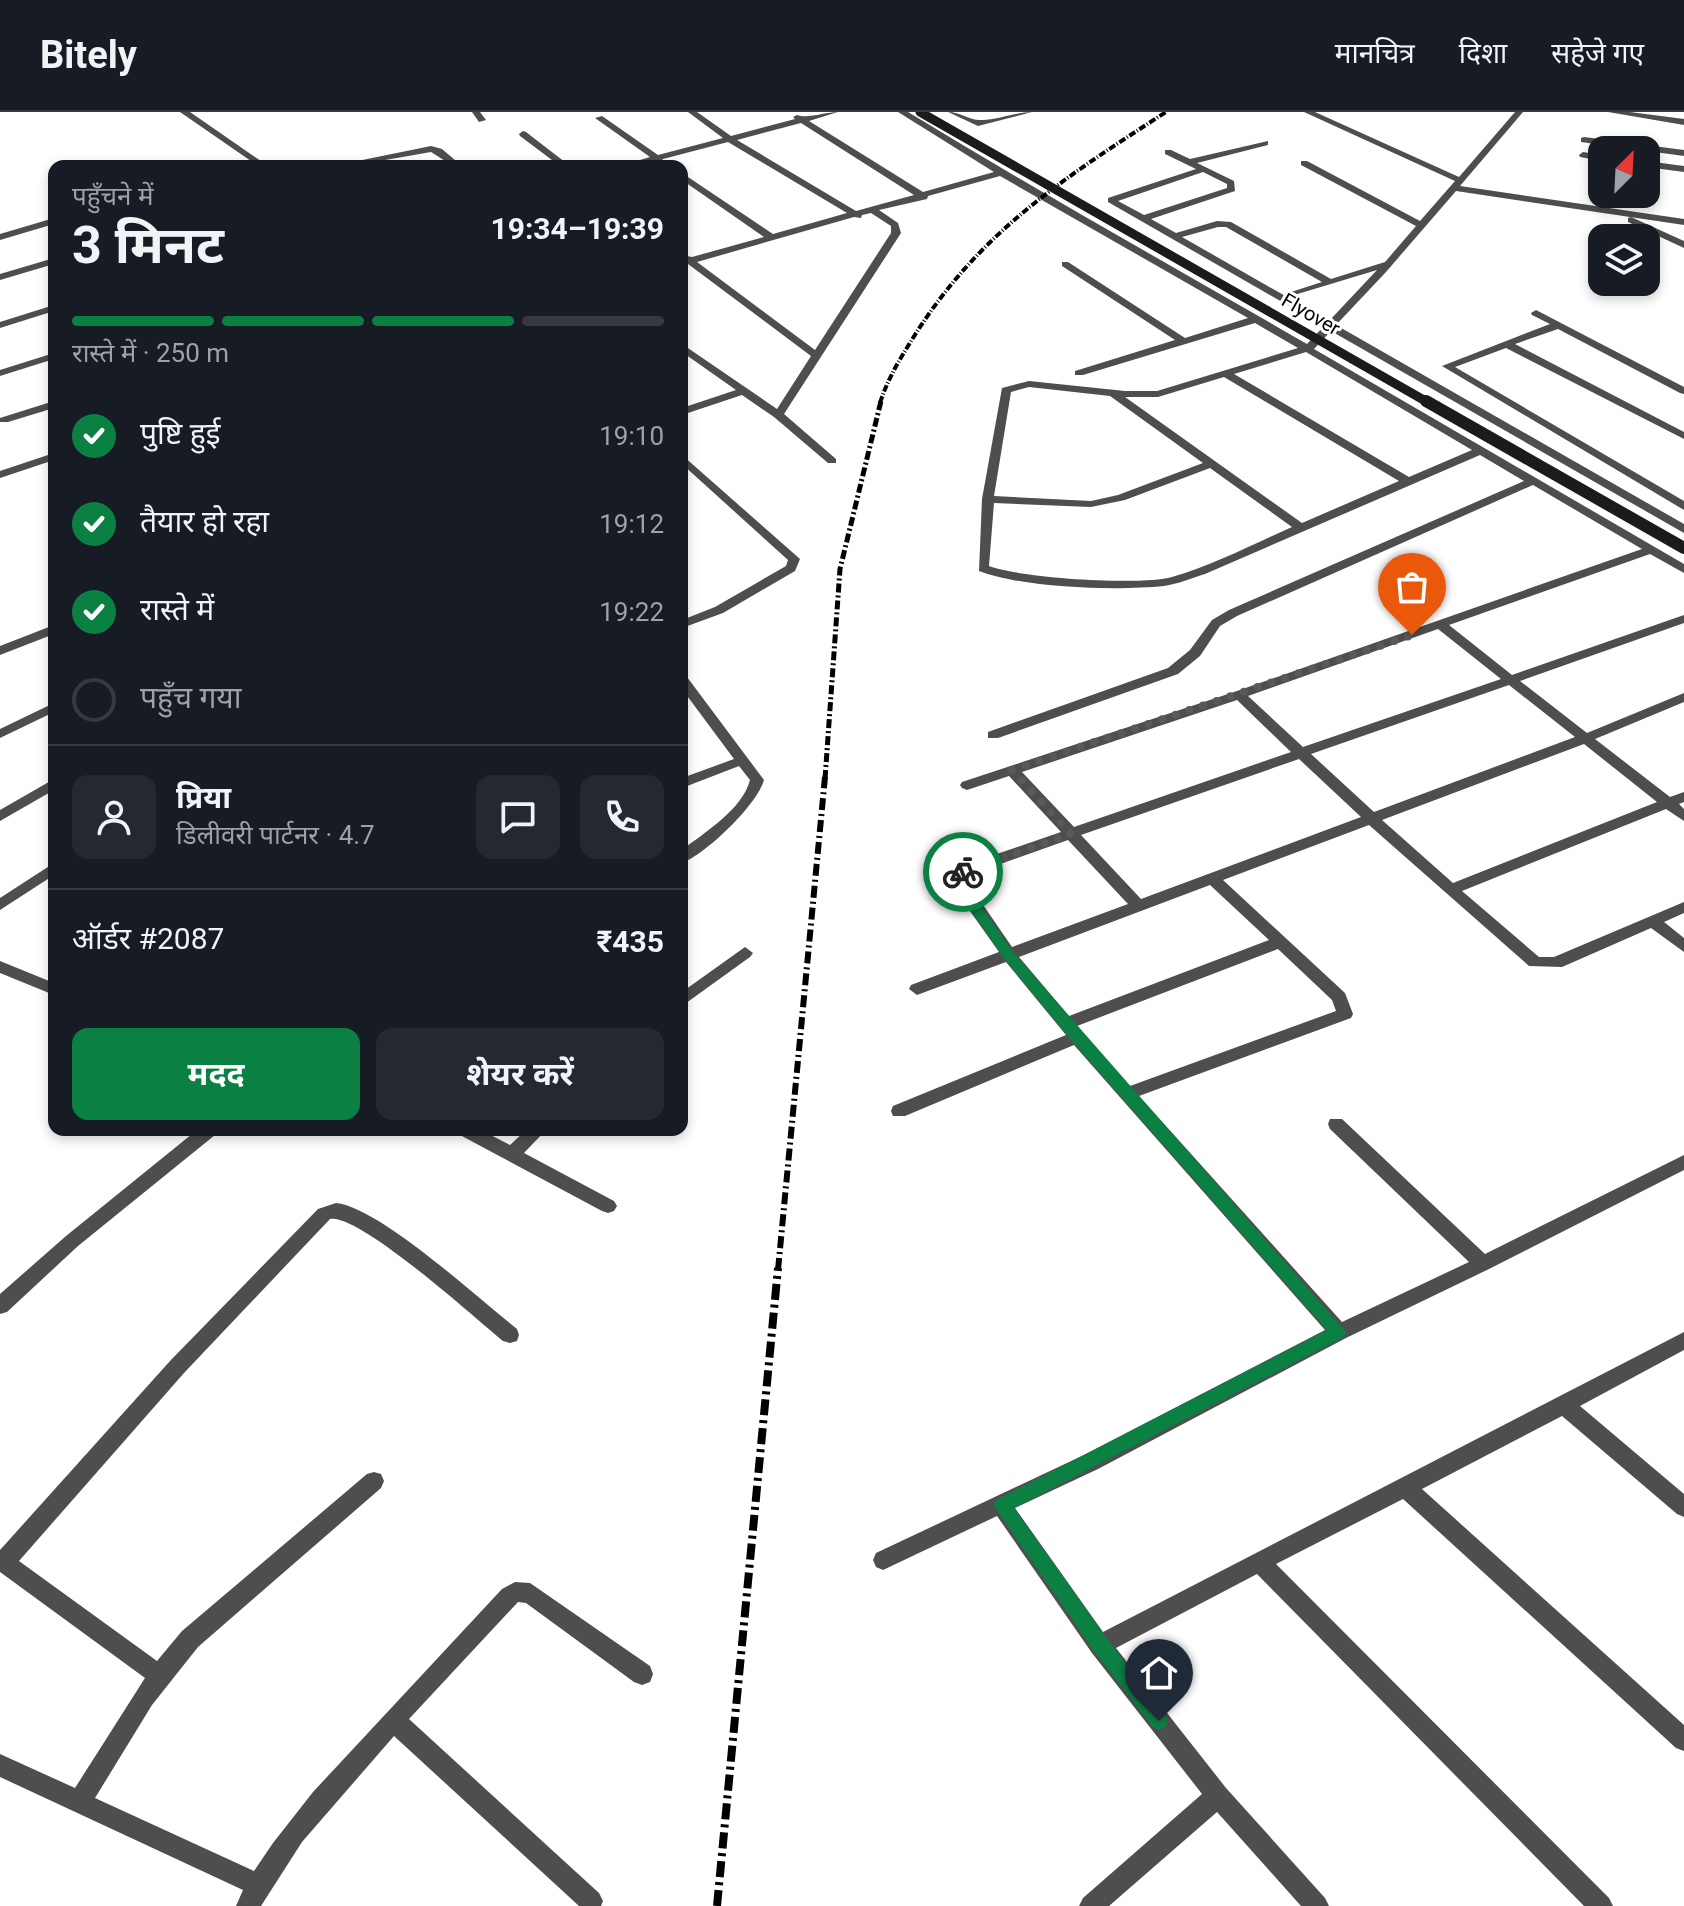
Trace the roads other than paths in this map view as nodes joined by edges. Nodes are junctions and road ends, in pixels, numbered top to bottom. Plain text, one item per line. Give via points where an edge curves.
1 (184, 112) edge
2 (692, 112) edge
3 (788, 112) edge
4 (834, 112) edge
5 (902, 112) edge
6 (920, 112) edge
7 (952, 112) edge
8 (1028, 112) edge
9 (1308, 112) edge
10 (1612, 112) edge
11 (1513, 115) edge
12 (599, 118) dead end
13 (802, 120) junction
14 (965, 120) junction
15 (1684, 122) edge
16 (925, 126) junction
17 (523, 134) dead end
18 (730, 139) junction
19 (1584, 140) dead end
20 (1265, 143) dead end
21 (1168, 152) dead end
22 (1684, 153) edge
23 (1583, 155) dead end
24 (1588, 156) edge
25 (656, 158) junction
26 (255, 160) edge
27 (376, 160) edge
28 (450, 160) edge
29 (558, 160) edge
30 (648, 160) edge
31 (659, 160) edge
32 (1189, 162) junction
33 (1304, 163) dead end
34 (1660, 166) edge
35 (1204, 169) junction
36 (1684, 169) edge
37 (1001, 173) junction
38 (688, 180) edge
39 (1459, 185) junction
40 (924, 197) junction
41 (874, 211) junction
42 (1611, 211) junction
43 (858, 216) junction
44 (1142, 219) junction
45 (1684, 222) edge
46 (48, 223) edge
47 (1422, 226) junction
48 (0, 237) edge
49 (1173, 237) junction
50 (773, 239) junction
51 (1684, 245) edge
52 (688, 259) edge
53 (688, 262) edge
54 (48, 263) edge
55 (1390, 263) junction
56 (1065, 264) dead end
57 (0, 277) edge
58 (1330, 282) junction
59 (1294, 294) dead end
60 (48, 310) edge
61 (1536, 313) dead end
62 (1256, 319) junction
63 (0, 325) edge
64 (1558, 325) junction
65 (1329, 327) junction
66 (1183, 341) junction
67 (1507, 344) junction
68 (1309, 348) junction
69 (688, 351) edge
70 (814, 354) junction
71 (48, 358) edge
72 (0, 373) edge
73 (1079, 373) dead end
74 (1226, 374) junction
75 (743, 391) junction
76 (1684, 391) edge
77 (1113, 393) junction
78 (48, 406) edge
79 (688, 410) edge
80 (778, 415) junction
81 (4, 420) dead end
82 (1684, 436) edge
83 (1482, 450) junction
84 (48, 458) edge
85 (832, 461) dead end
86 (688, 463) edge
87 (1211, 464) junction
88 (0, 475) edge
89 (1407, 481) junction
90 (1533, 481) junction
91 (988, 499) junction
92 (1684, 506) edge
93 (1299, 527) junction
94 (1684, 529) edge
95 (1684, 548) edge
96 (1651, 550) junction
97 (1684, 569) edge
98 (1684, 619) edge
99 (688, 621) edge
100 (1441, 625) junction
101 (48, 631) edge
102 (0, 651) edge
103 (1507, 680) junction
104 (688, 688) edge
105 (1239, 695) junction
106 (1684, 697) edge
107 (48, 710) edge
108 (0, 734) edge
109 (993, 735) dead end
110 (1584, 739) junction
111 (1303, 753) junction
112 (743, 760) junction
113 (1012, 770) junction
114 (688, 781) edge
115 (967, 785) dead end
116 (48, 788) edge
117 (1684, 797) edge
118 (1668, 804) junction
119 (0, 816) edge
120 (1684, 816) edge
121 (1371, 818) junction
122 (1071, 834) junction
123 (688, 853) edge
124 (48, 872) edge
125 (1213, 879) junction
126 (1450, 890) junction
127 (0, 905) edge
128 (1139, 907) junction
129 (1684, 907) edge
130 (1653, 921) junction
131 (1279, 942) junction
132 (1684, 946) edge
133 (745, 953) dead end
134 (1009, 955) junction
135 (0, 967) edge
136 (48, 981) edge
137 (917, 989) dead end
138 (688, 996) edge
139 (1072, 1030) junction
140 (1129, 1093) junction
141 (899, 1111) dead end
142 (1336, 1124) dead end
143 (202, 1136) edge
144 (477, 1136) edge
145 (531, 1136) edge
146 (511, 1155) junction
147 (1684, 1162) edge
148 (608, 1206) dead end
149 (1483, 1264) junction
150 (0, 1306) edge
151 (1339, 1332) junction
152 (510, 1335) dead end
153 (1684, 1340) edge
154 (1565, 1406) junction
155 (374, 1481) dead end
156 (1407, 1489) junction
157 (1002, 1506) junction
158 (1684, 1507) edge
159 (883, 1560) dead end
160 (2, 1561) edge
161 (1258, 1561) junction
162 (1100, 1645) junction
163 (642, 1674) dead end
164 (158, 1675) junction
165 (393, 1720) junction
166 (1684, 1740) edge
167 (0, 1765) edge
168 (1218, 1796) junction
169 (80, 1802) junction
170 (253, 1896) edge
171 (591, 1901) dead end
172 (1091, 1906) edge
173 (1317, 1906) edge
174 (1601, 1906) edge

1 - 26 street
2 - 18 street
3 - 13 street
4 - 13 street
5 - 16 street
6 - 95 main road, Flyover, bridge
7 - 14 street
8 - 14 street via 995,121
9 - 39 street
10 - 15 street
11 - 39 street
12 - 25 street
13 - 18 street
13 - 40 street
14 - 16 street
16 - 37 street
17 - 29 street
18 - 25 street
18 - 43 street
19 - 22 street
20 - 32 street
21 - 32 street
23 - 24 street
25 - 30 street
25 - 31 street
27 - 28 street via 431,149
32 - 35 street
33 - 47 street
34 - 36 street
35 - 44 street via 1231,183 1231,191
35 - 44 street via 1111,198
37 - 40 street
37 - 62 street
38 - 50 street
39 - 42 street
39 - 47 street
40 - 41 street
41 - 43 street
41 - 70 street via 895,225 896,233
42 - 45 street
42 - 51 street
43 - 50 street
44 - 49 street
46 - 48 street
47 - 55 street
49 - 58 street via 1228,224
49 - 65 street
50 - 52 street
53 - 70 street
54 - 57 street
55 - 58 street
55 - 65 street
56 - 66 street
58 - 59 street
60 - 63 street
61 - 64 street
62 - 66 street
62 - 68 street
64 - 67 street
64 - 76 street
65 - 68 street
65 - 94 street
66 - 73 street
67 - 82 street
67 - 92 street via 1447,366
68 - 74 street
68 - 83 street
69 - 75 street
70 - 80 street
71 - 72 street
74 - 77 street via 1158,394
74 - 89 street
75 - 79 street
75 - 80 street
77 - 87 street
77 - 91 street via 1029,384 1006,390
78 - 81 street
80 - 85 street
83 - 89 street
83 - 90 street
84 - 88 street
86 - 99 street via 794,559 791,568
87 - 91 street via 1091,504
87 - 93 street
89 - 93 street
90 - 96 street
90 - 109 street via 1233,613 1216,623 1195,653 1173,671
91 - 93 street via 983,568 1006,576 1169,581
96 - 97 street
96 - 100 street
98 - 103 street
100 - 103 street
100 - 105 street
101 - 102 street
103 - 110 street
103 - 111 street
104 - 112 street
105 - 111 street
105 - 113 street
106 - 110 street
107 - 108 street
110 - 118 street
110 - 121 street
111 - 121 street
111 - 122 street
112 - 114 street
112 - 123 street via 757,780 753,794
113 - 115 street
113 - 122 street
116 - 119 street
117 - 118 street
118 - 120 street
118 - 126 street
121 - 125 street
121 - 126 street
122 - 128 street
122 - 134 street via 967,870 958,879
124 - 127 street
125 - 128 street
125 - 131 street
126 - 130 street via 1525,955 1545,963
128 - 134 street
129 - 130 street
130 - 132 street
131 - 139 street
131 - 140 street via 1339,997 1345,1014
133 - 138 street
134 - 137 street
134 - 139 street
135 - 136 street
139 - 140 street
139 - 141 street
140 - 151 street
142 - 149 street
143 - 150 street
144 - 146 street
145 - 146 street
146 - 148 street
147 - 149 street
149 - 151 street
151 - 157 street
152 - 160 street via 399,1248 345,1212 332,1210 177,1367
153 - 154 street
154 - 156 street
154 - 158 street
155 - 164 street via 190,1639
156 - 161 street
156 - 166 street
157 - 159 street
157 - 162 street
160 - 164 street
161 - 162 street
161 - 174 street
162 - 168 street
163 - 165 street via 530,1593 515,1592
164 - 169 street
165 - 170 street via 290,1838
165 - 171 street
167 - 169 street
168 - 172 street
168 - 173 street
169 - 170 street

